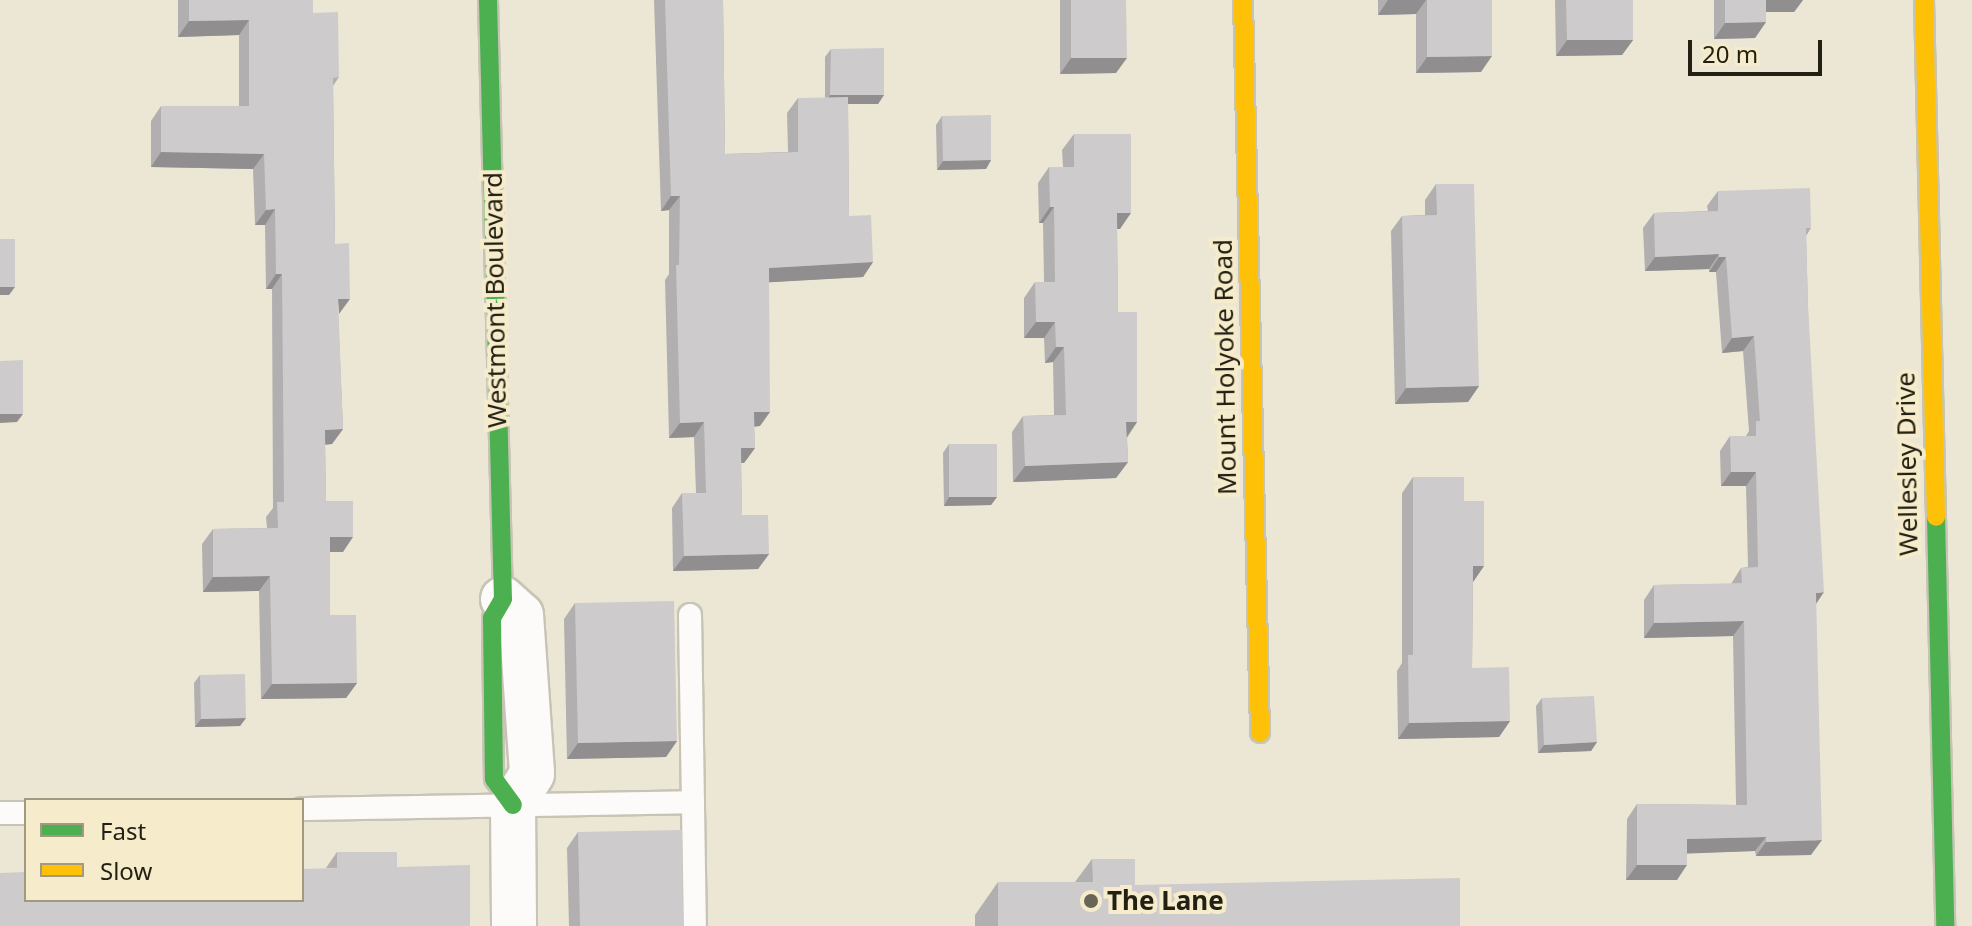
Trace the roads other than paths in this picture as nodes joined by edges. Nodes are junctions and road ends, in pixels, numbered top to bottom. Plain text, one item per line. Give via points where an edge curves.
1 (488, 0) edge
2 (1243, 0) edge
3 (1924, 0) edge
4 (503, 599) joint
5 (690, 615) dead end
6 (1260, 733) dead end
7 (693, 802) junction
8 (513, 805) junction
9 (304, 809) edge
10 (0, 813) edge
11 (24, 813) edge
12 (514, 926) edge
13 (695, 926) edge
14 (1945, 926) edge

1 - 4 street, Westmont Boulevard
2 - 6 street, Mount Holyoke Road
3 - 14 street, Wellesley Drive
4 - 8 street, Westmont Boulevard via 521,615 532,774
5 - 7 lane
7 - 8 lane
7 - 13 lane
8 - 9 lane
8 - 12 street, Westmont Boulevard
10 - 11 lane

